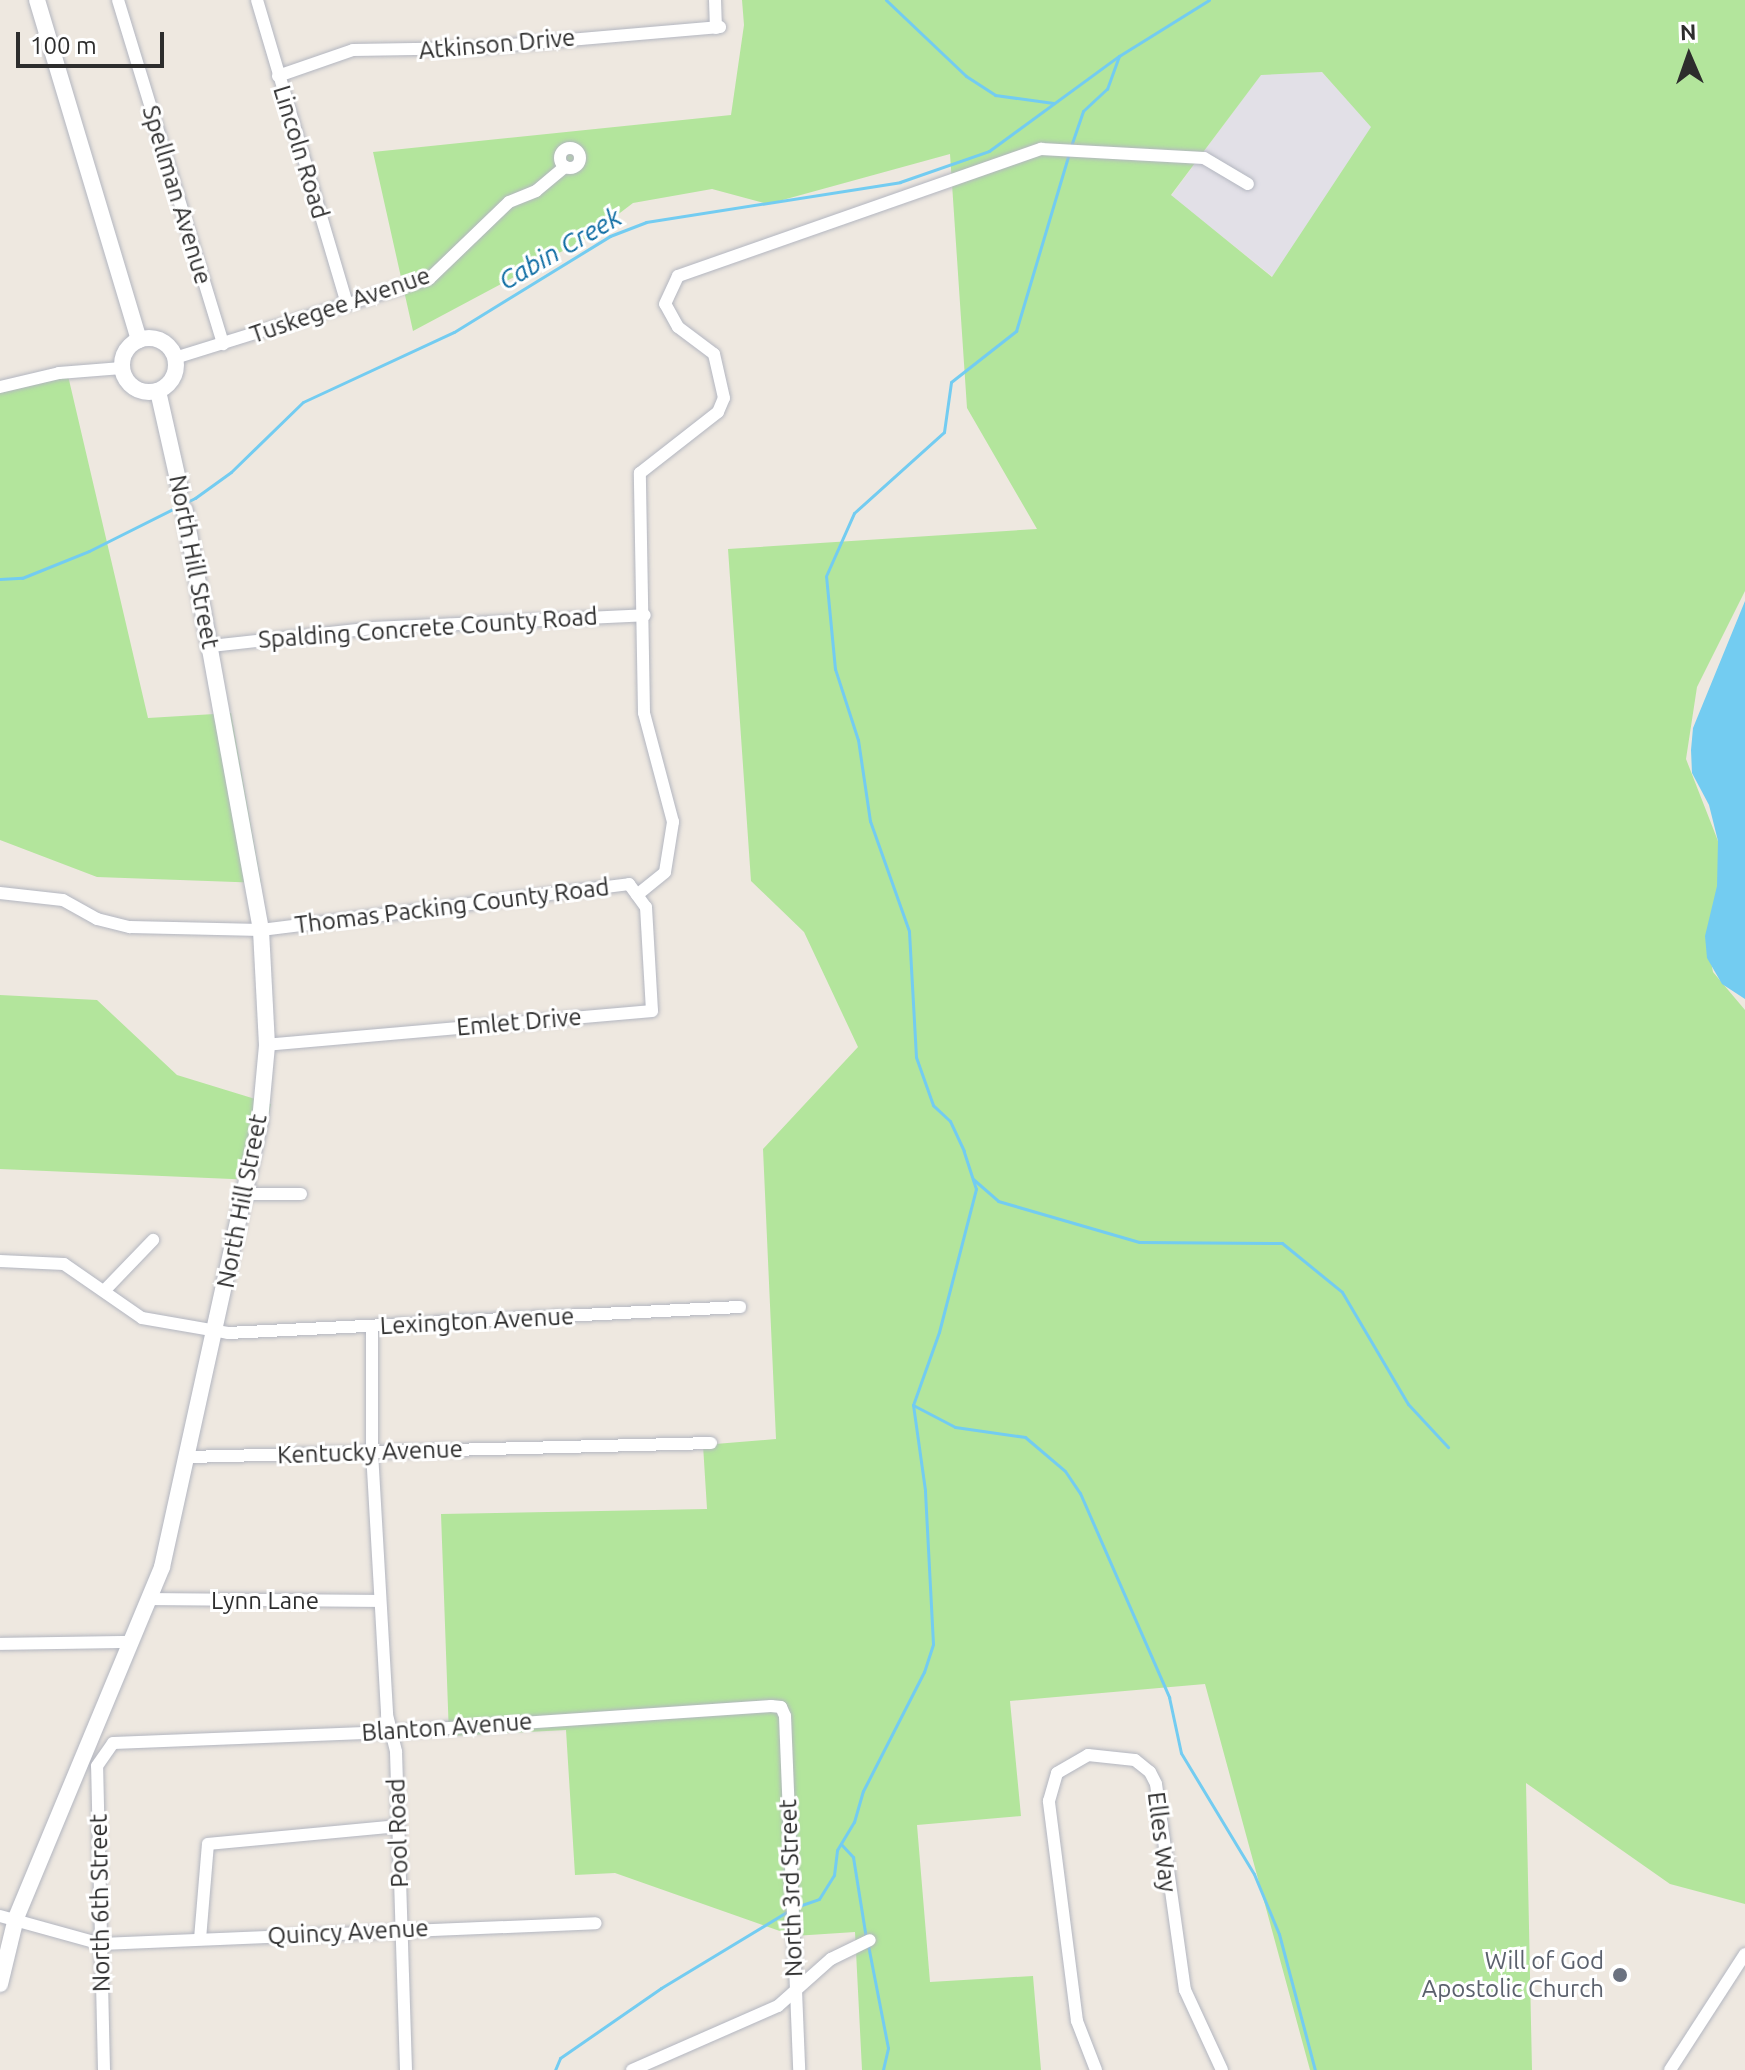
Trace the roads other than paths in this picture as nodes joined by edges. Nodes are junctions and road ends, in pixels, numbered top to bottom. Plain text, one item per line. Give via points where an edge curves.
1 (37, 0) edge
2 (118, 0) edge
3 (257, 0) edge
4 (715, 0) edge
5 (278, 76) junction
6 (565, 167) dead end
7 (1248, 184) dead end
8 (347, 304) junction
9 (139, 340) junction
10 (223, 344) junction
11 (175, 358) junction
12 (122, 368) junction
13 (0, 387) edge
14 (158, 391) junction
15 (180, 489) joint
16 (185, 510) joint
17 (645, 615) junction
18 (211, 646) junction
19 (0, 893) edge
20 (637, 895) junction
21 (261, 930) junction
22 (267, 1045) junction
23 (245, 1194) junction
24 (301, 1194) dead end
25 (153, 1240) dead end
26 (0, 1261) edge
27 (104, 1291) junction
28 (740, 1307) dead end
29 (372, 1327) junction
30 (214, 1332) junction
31 (711, 1443) dead end
32 (372, 1452) junction
33 (188, 1457) junction
34 (150, 1599) junction
35 (380, 1601) junction
36 (131, 1642) junction
37 (0, 1644) edge
38 (781, 1707) joint
39 (390, 1732) junction
40 (113, 1743) joint
41 (398, 1826) junction
42 (8, 1917) edge
43 (596, 1923) dead end
44 (401, 1929) junction
45 (200, 1939) junction
46 (870, 1940) dead end
47 (101, 1944) junction
48 (1745, 1954) edge
49 (0, 1984) edge
50 (796, 1995) junction
51 (104, 2070) edge
52 (406, 2070) edge
53 (632, 2070) edge
54 (799, 2070) edge
55 (1096, 2070) edge
56 (1222, 2070) edge
57 (1671, 2070) edge

1 - 9 street
2 - 10 street, Spellman Avenue
3 - 5 street, Lincoln Road
4 - 5 street, Atkinson Drive via 718,28 476,48 353,50
5 - 8 street, Lincoln Road
6 - 8 street, Tuskegee Avenue via 536,191 509,202 429,279
7 - 17 street via 1204,158 1041,149 678,276 667,290 665,304 678,327 714,354 724,398 718,412 640,473
8 - 10 street, Tuskegee Avenue
9 - 11 street via 165,344
9 - 12 street via 126,351
10 - 11 street, Tuskegee Avenue
11 - 14 street via 171,381
12 - 13 street via 59,373
12 - 14 street via 134,388
14 - 15 street, North Hill Street
15 - 16 street, North Hill Street
16 - 18 street, North Hill Street
17 - 18 street, Spalding Concrete County Road via 373,628
17 - 20 street via 644,713 673,822 665,872
18 - 21 street, North Hill Street
19 - 21 street via 63,900 97,919 130,927
20 - 21 street, Thomas Packing County Road via 629,884
20 - 22 street, Emlet Drive via 646,907 652,1011
21 - 22 street, North Hill Street
22 - 23 street, North Hill Street via 260,1121
23 - 24 street
23 - 30 street, North Hill Street
25 - 27 street
26 - 27 street, Lexington Avenue via 64,1264
27 - 30 street, Lexington Avenue via 142,1318
28 - 29 street, Lexington Avenue
29 - 30 street, Lexington Avenue
29 - 32 street, Pool Road
30 - 33 street, North Hill Street
31 - 32 street, Kentucky Avenue
32 - 33 street, Kentucky Avenue
32 - 35 street, Pool Road
33 - 34 street, North Hill Street via 171,1537
34 - 35 street, Lynn Lane
34 - 36 street, North Hill Street
35 - 39 street, Pool Road
36 - 37 street
36 - 42 street, North Hill Street
38 - 39 street, Blanton Avenue
38 - 50 street, North 3rd Street
39 - 40 street, Blanton Avenue
39 - 41 street, Pool Road
40 - 47 street, North 6th Street via 97,1766
41 - 44 street, Pool Road
41 - 45 street via 208,1844
42 - 47 street, Quincy Avenue
42 - 49 street, North Hill Street
43 - 44 street, Quincy Avenue
44 - 45 street, Quincy Avenue
44 - 52 street, Pool Road
45 - 47 street, Quincy Avenue
46 - 50 street via 831,1959
47 - 51 street, North 6th Street
48 - 57 street
50 - 53 street
50 - 54 street, North 3rd Street
55 - 56 street, Elles Way via 1077,2021 1049,1801 1057,1773 1088,1755 1135,1760 1156,1784 1182,1979

